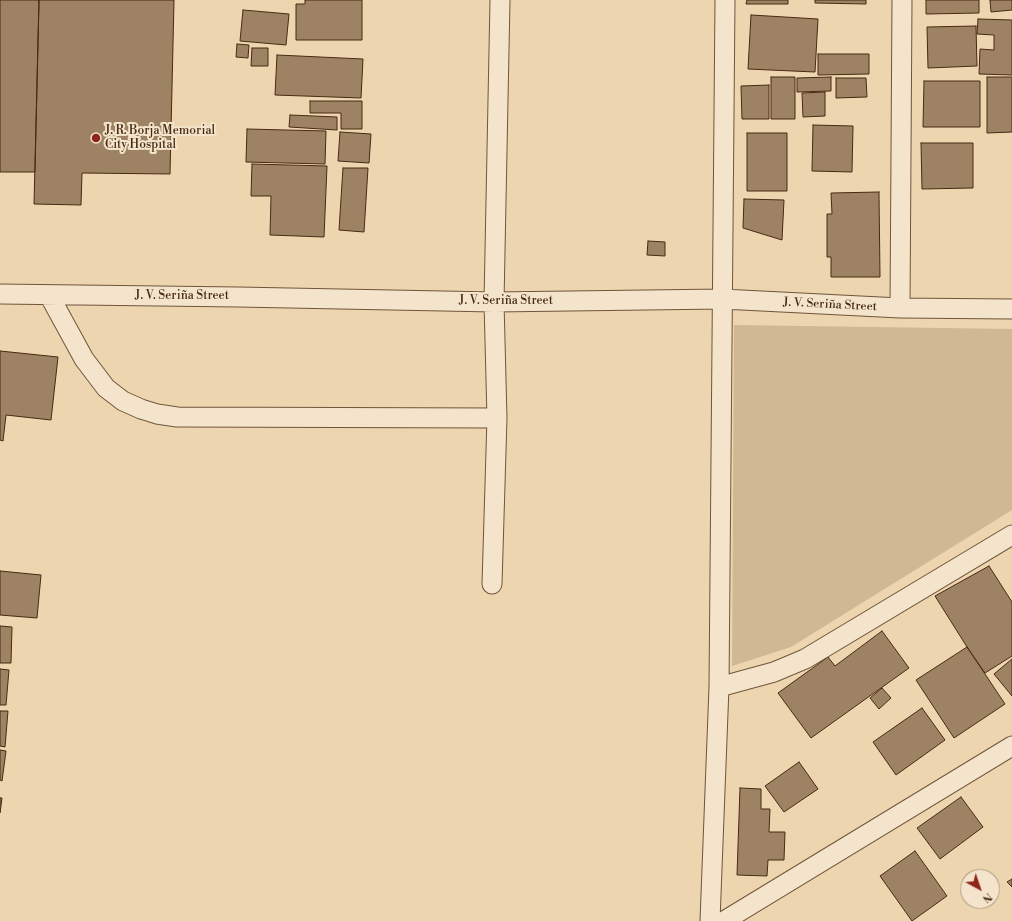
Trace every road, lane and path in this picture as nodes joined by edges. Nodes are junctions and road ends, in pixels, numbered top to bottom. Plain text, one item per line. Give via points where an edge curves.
1 (500, 0) edge
2 (725, 0) edge
3 (902, 0) edge
4 (0, 294) edge
5 (49, 295) junction
6 (722, 299) junction
7 (494, 302) junction
8 (900, 308) junction
9 (1012, 309) edge
10 (497, 418) junction
11 (1012, 534) edge
12 (492, 584) dead end
13 (719, 687) junction
14 (1012, 746) edge
15 (710, 921) edge
16 (724, 921) edge

1 - 7 street
2 - 6 street
3 - 8 street
4 - 5 street, J. V. Seriña Street
5 - 7 street, J. V. Seriña Street
5 - 10 street via 84,359 106,388 123,401 157,414 177,417
6 - 7 street, J. V. Seriña Street
6 - 8 street, J. V. Seriña Street
6 - 13 street
7 - 10 street
8 - 9 street, J. V. Seriña Street
10 - 12 street
11 - 13 street via 805,659 774,672
13 - 15 street
14 - 16 street

